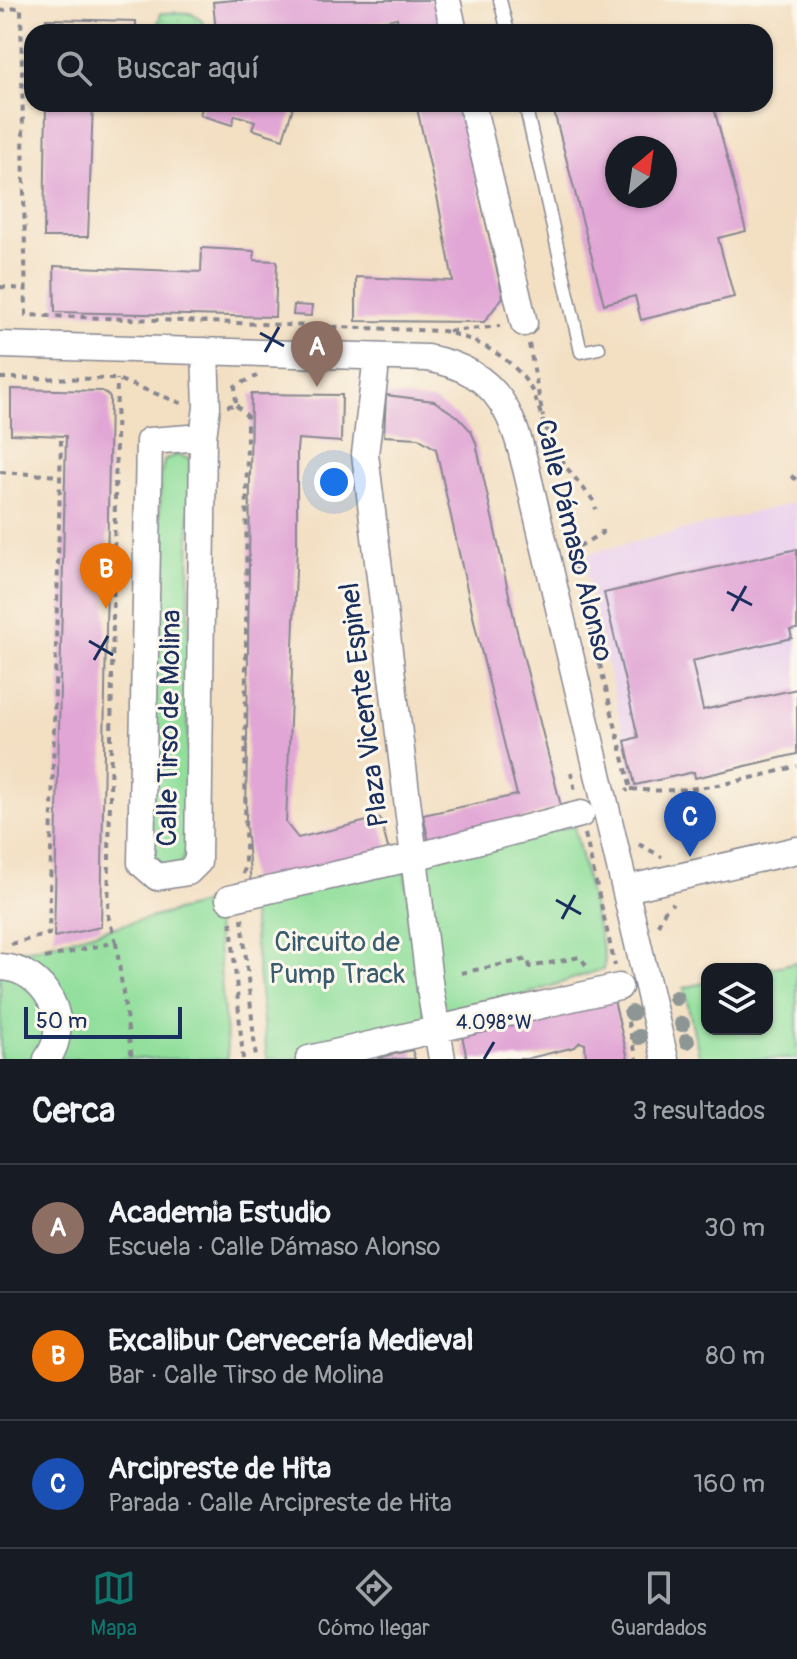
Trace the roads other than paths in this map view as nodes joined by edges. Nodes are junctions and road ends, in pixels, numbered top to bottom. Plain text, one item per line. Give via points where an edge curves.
1 (447, 0) edge
2 (500, 0) edge
3 (452, 24) edge
4 (506, 24) edge
5 (474, 112) edge
6 (527, 112) edge
7 (524, 323) road end
8 (0, 345) edge
9 (599, 348) dead end
10 (205, 351) junction
11 (375, 373) dead end
12 (203, 437) junction
13 (581, 814) road end
14 (797, 850) edge
15 (414, 857) junction
16 (626, 889) junction
17 (234, 898) road end
18 (3, 960) edge
19 (612, 989) road end
20 (436, 1030) junction
21 (47, 1059) edge
22 (309, 1059) edge
23 (442, 1059) edge
24 (665, 1059) edge

1 - 3 street
2 - 4 lane
5 - 7 street
6 - 9 lane via 581,352
8 - 10 street, Calle Dámaso Alonso
10 - 12 street, Calle Tirso de Molina
10 - 16 street, Calle Dámaso Alonso via 427,358 457,365 500,398 522,452
11 - 15 street, Plaza Vicente Espinel via 365,454
12 - 12 street, Calle Tirso de Molina via 149,441 141,863 157,877 188,872 198,862
13 - 15 street
14 - 16 street
15 - 17 street
15 - 20 street, Plaza Vicente Espinel
16 - 24 street, Calle Dámaso Alonso
18 - 21 street via 40,984 51,999 57,1036
19 - 20 street
20 - 22 street
20 - 23 street, Plaza Vicente Espinel

